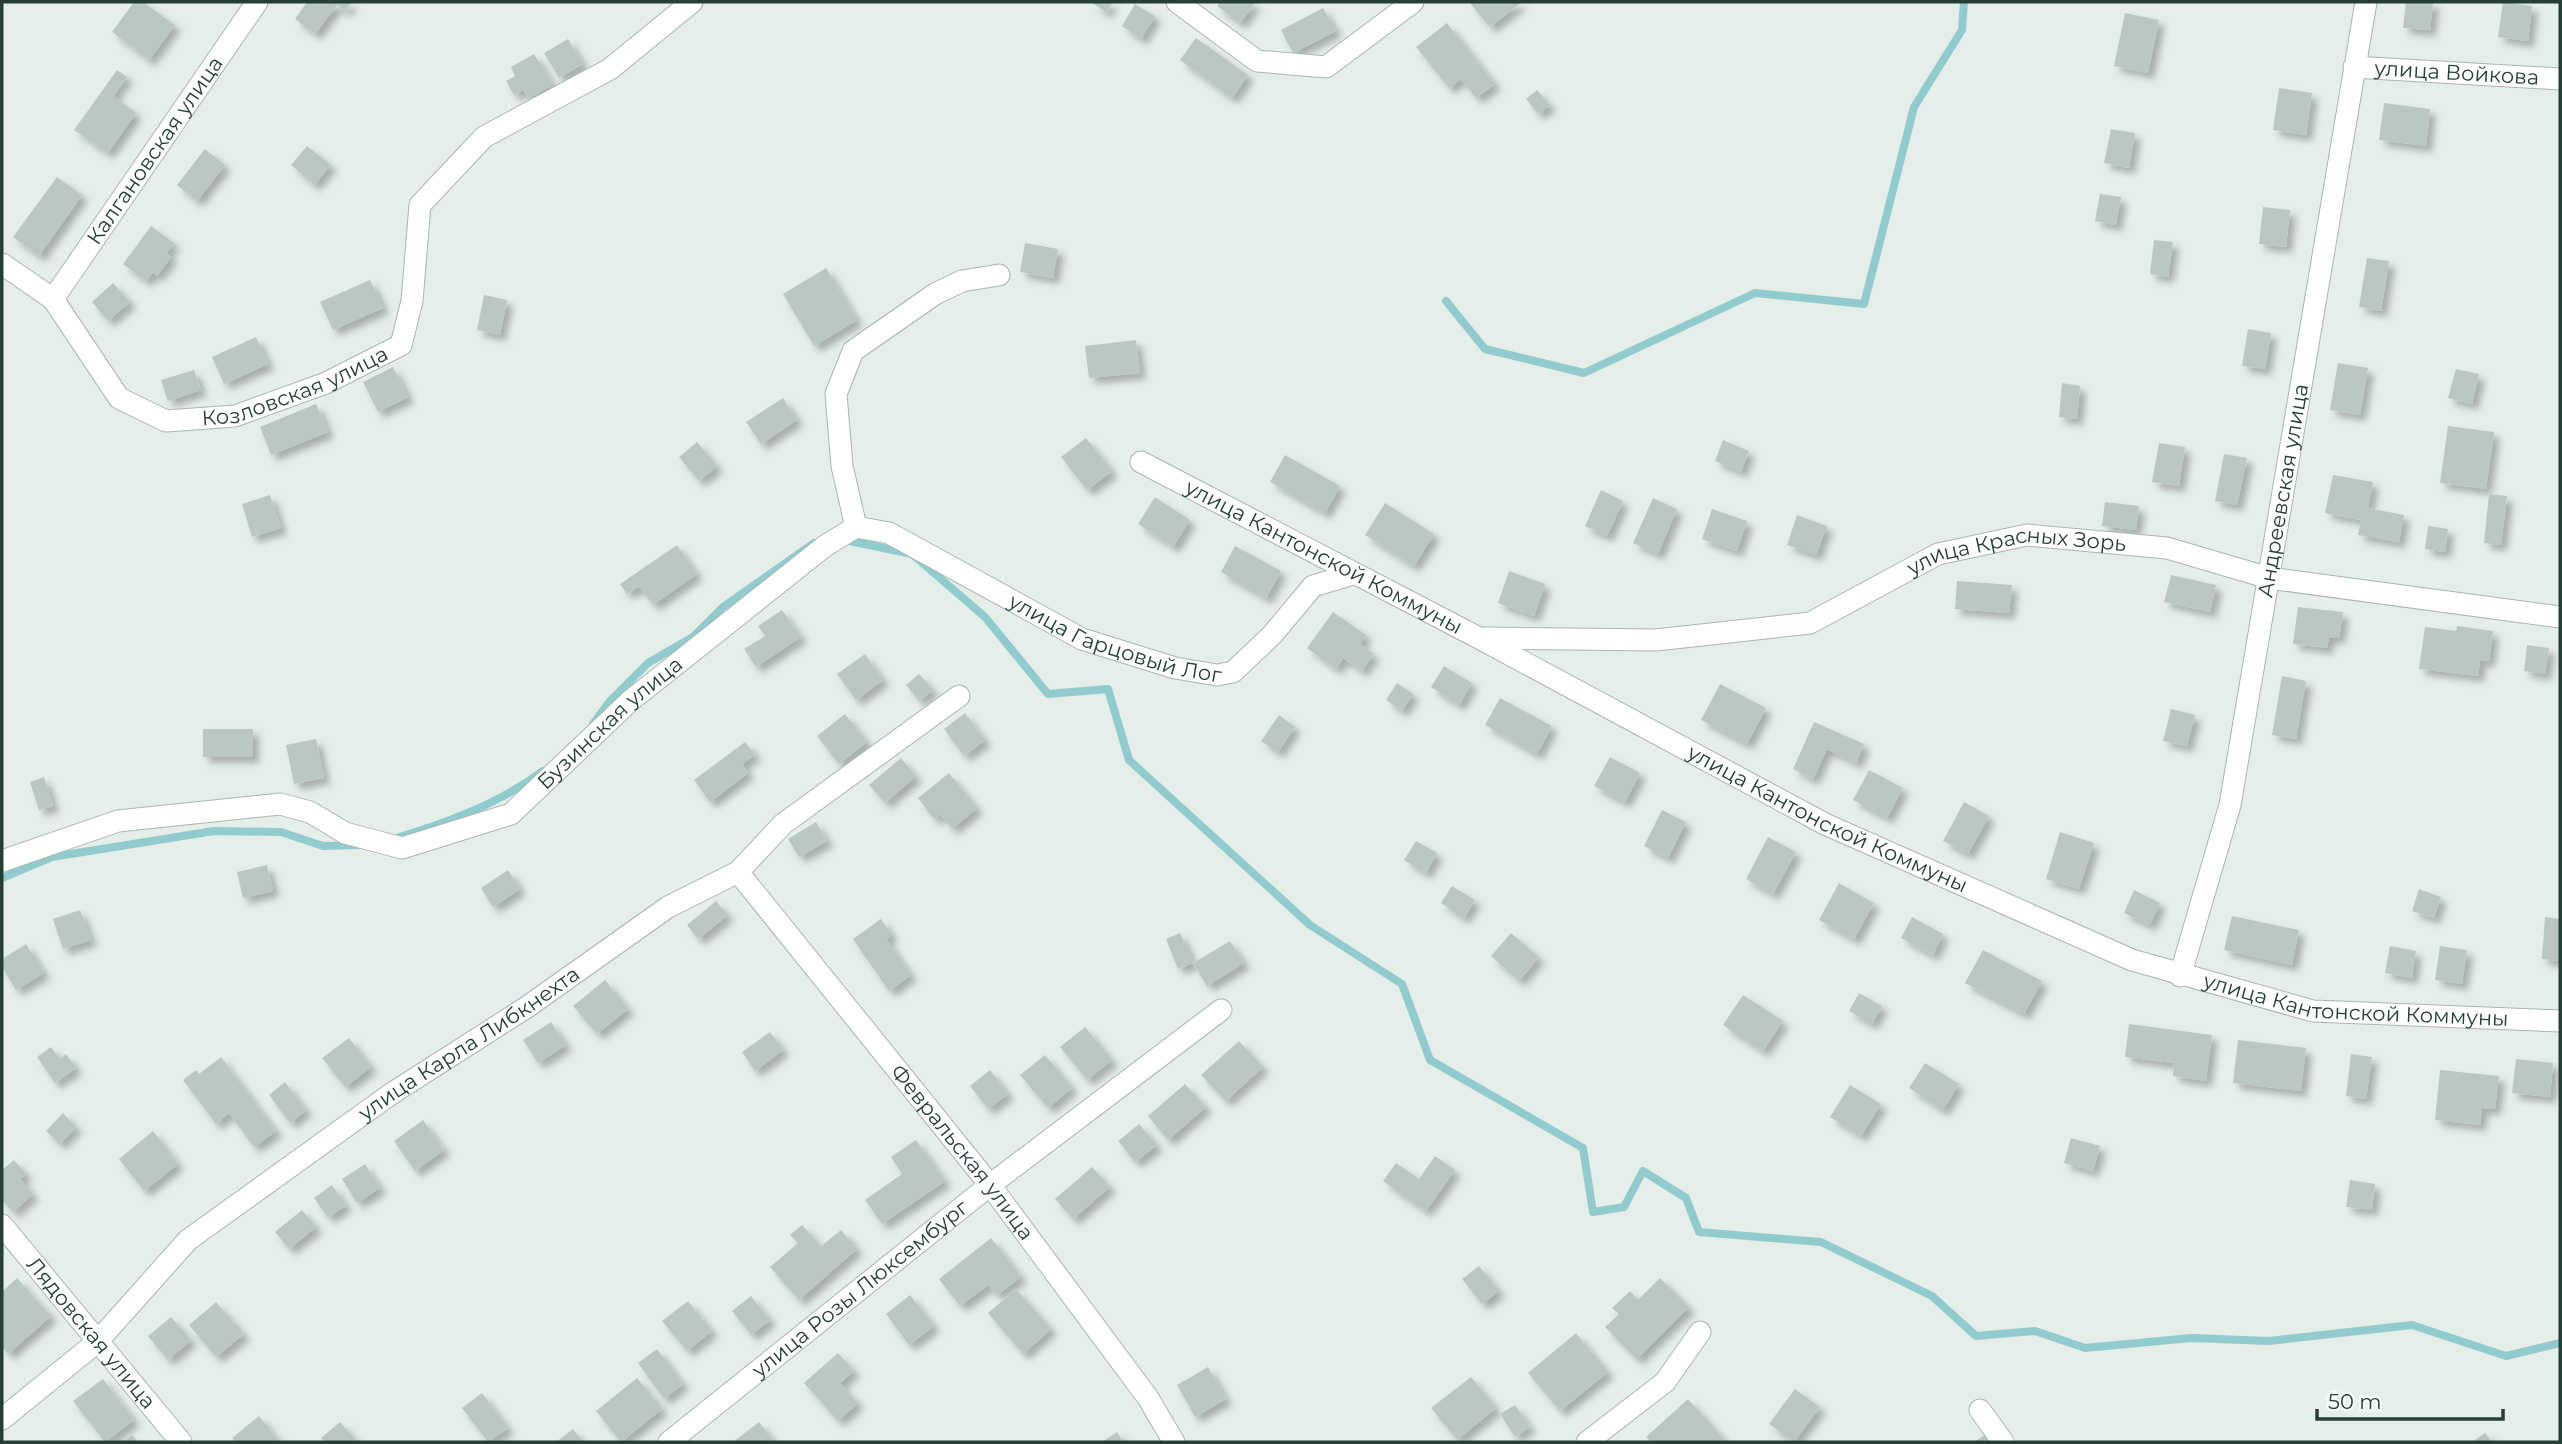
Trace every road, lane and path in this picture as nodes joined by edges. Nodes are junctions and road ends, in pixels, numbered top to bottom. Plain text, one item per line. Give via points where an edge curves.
1 (257, 2) edge
2 (692, 2) edge
3 (1177, 2) edge
4 (1413, 2) edge
5 (2365, 2) edge
6 (2354, 67) junction
7 (2560, 79) edge
8 (2, 264) edge
9 (999, 275) dead end
10 (53, 299) junction
11 (1141, 462) dead end
12 (856, 527) junction
13 (1353, 574) junction
14 (2269, 578) junction
15 (2560, 617) edge
16 (1479, 638) junction
17 (959, 696) dead end
18 (2, 861) edge
19 (738, 872) junction
20 (2180, 976) junction
21 (1221, 1010) dead end
22 (2560, 1021) edge
23 (989, 1185) junction
24 (2, 1225) edge
25 (1700, 1332) dead end
26 (97, 1342) junction
27 (1980, 1410) dead end
28 (2, 1419) edge
29 (181, 1442) edge
30 (669, 1442) edge
31 (1174, 1442) edge
32 (1587, 1442) edge
33 (2003, 1442) edge

1 - 10 street, Калгановская улица
2 - 10 street, Козловская улица via 610,69 484,137 420,205 412,301 401,345 326,383 235,415 166,421 120,398
3 - 4 street via 1257,61 1325,67
5 - 6 street, Андреевская улица
6 - 7 street, улица Войкова
6 - 14 street, Андреевская улица
8 - 10 street
9 - 12 street via 962,281 935,294 853,351 836,394 842,466
11 - 13 street, улица Кантонской Коммуны
12 - 13 street, улица Гарцовый Лог via 889,533 1082,639 1175,668 1217,675 1233,672 1313,586
12 - 18 street, Бузинская улица via 825,546 630,701 511,814 402,848 345,833 310,811 280,804 118,821
13 - 16 street, улица Кантонской Коммуны
14 - 15 street, улица Красных Зорь
14 - 16 street, улица Красных Зорь via 2167,548 2027,535 1938,554 1810,623 1656,640
14 - 20 street, Андреевская улица via 2230,805
16 - 20 street, улица Кантонской Коммуны via 1825,824 2132,960
17 - 19 street, улица Карла Либкнехта via 783,824
19 - 23 street, Февральская улица
19 - 26 street, улица Карла Либкнехта via 668,907 527,1007 391,1094 188,1240
20 - 22 street, улица Кантонской Коммуны via 2313,1011
21 - 23 street, улица Розы Люксембург
23 - 30 street, улица Розы Люксембург
23 - 31 street, Февральская улица via 1148,1398
24 - 26 street, Лядовская улица
25 - 32 street via 1665,1382
26 - 28 street, улица Карла Либкнехта
26 - 29 street, Лядовская улица
27 - 33 street

